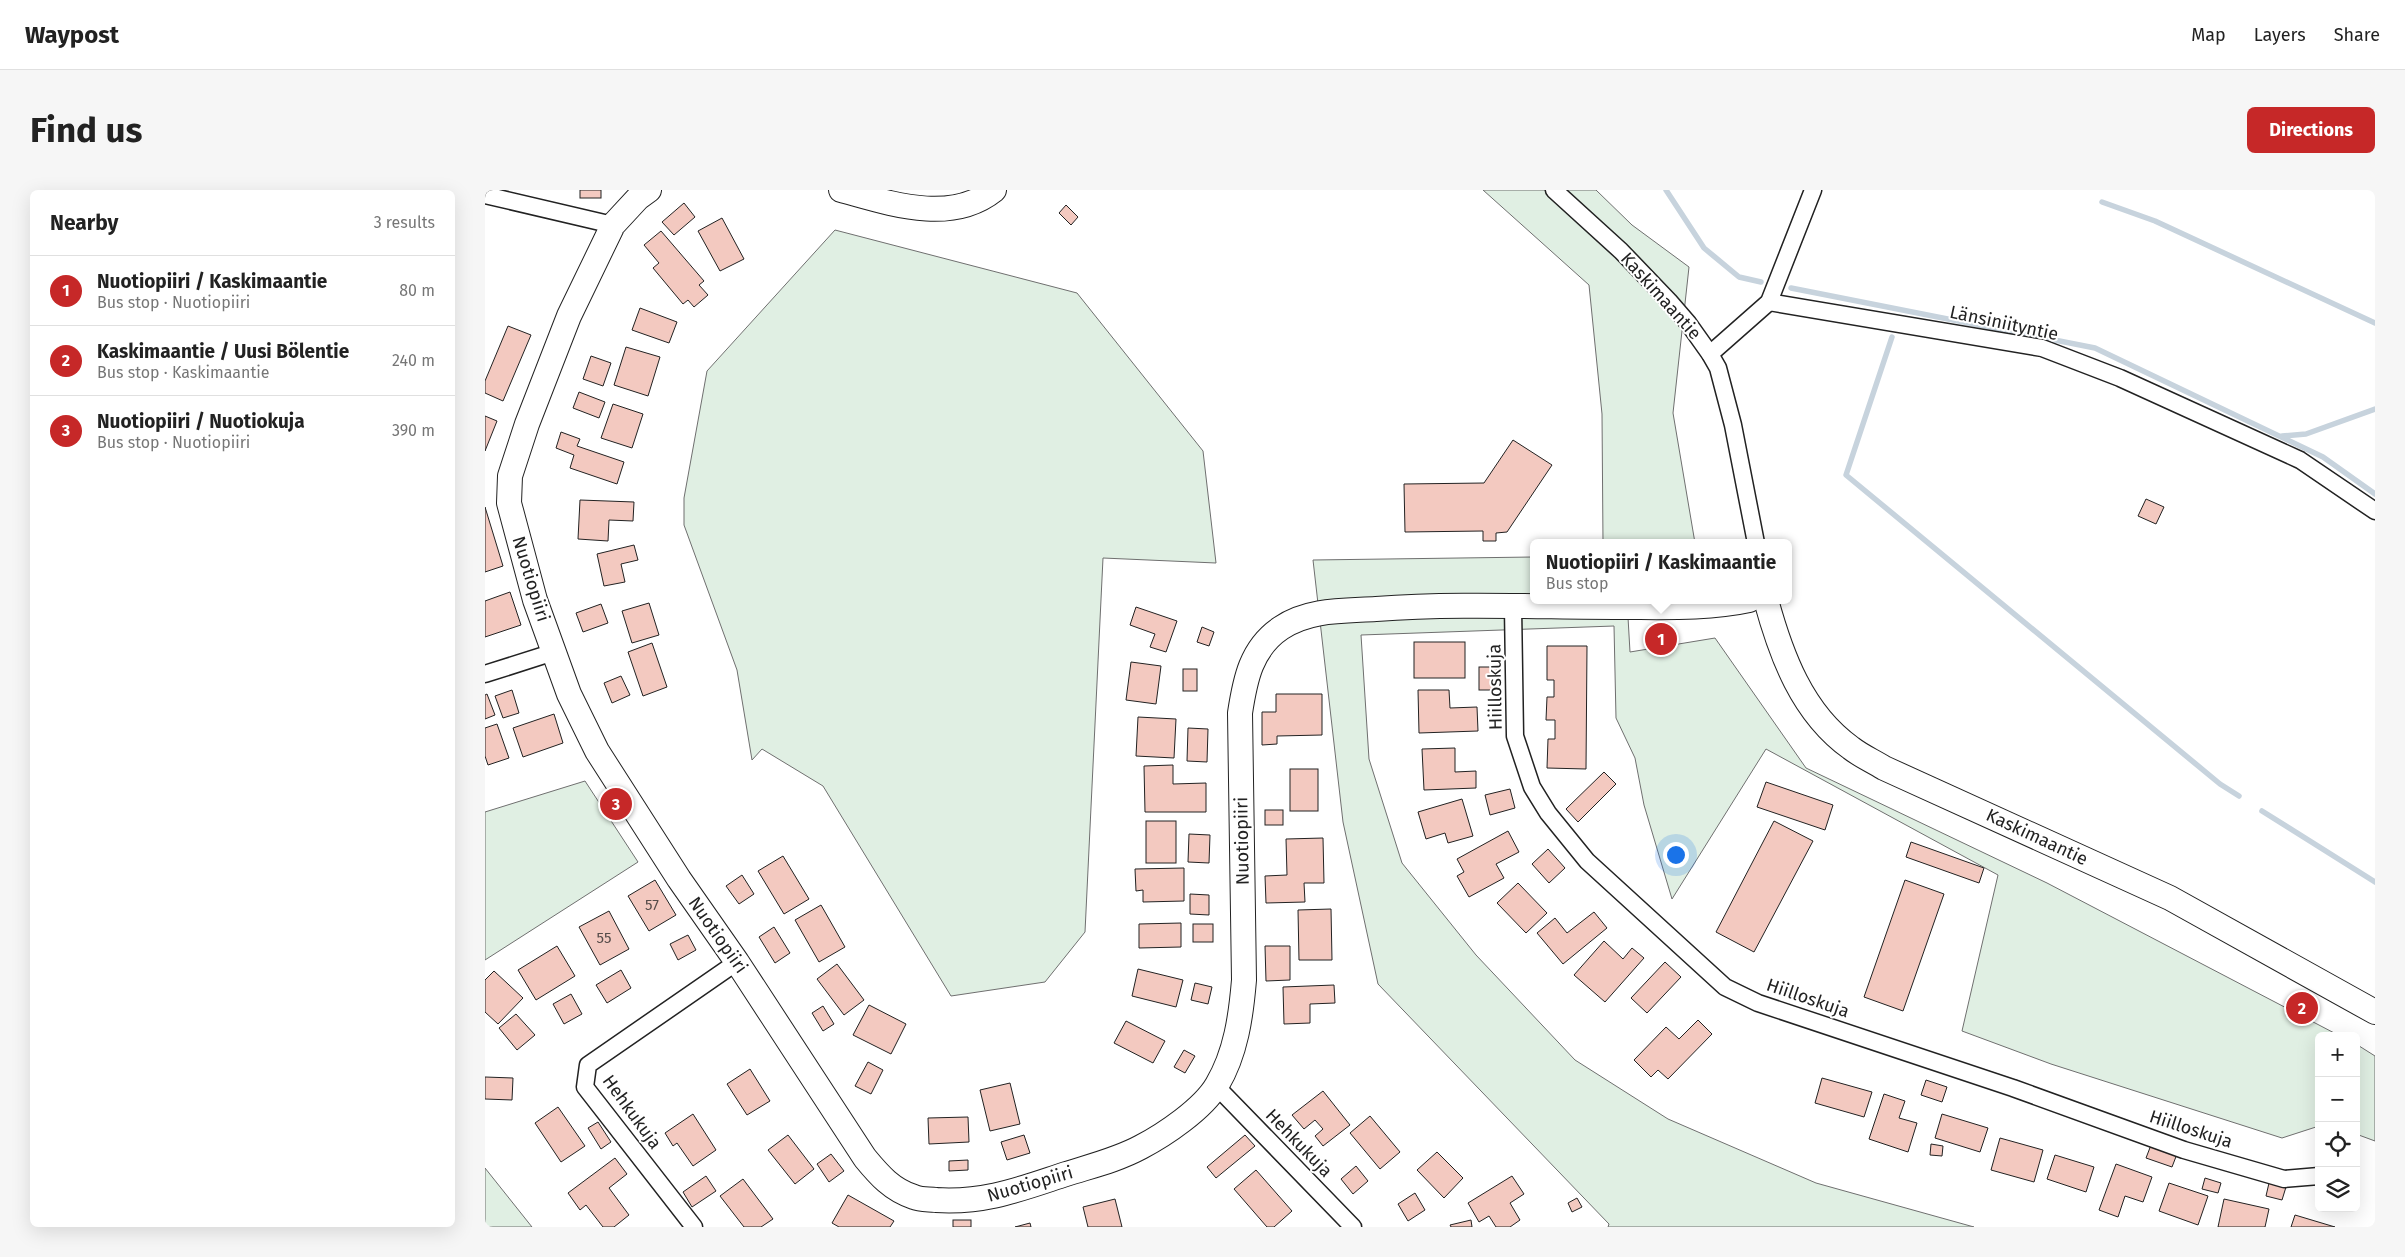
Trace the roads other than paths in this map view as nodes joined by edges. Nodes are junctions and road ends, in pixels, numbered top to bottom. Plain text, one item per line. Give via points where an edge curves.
1 (649, 190) edge
2 (841, 190) edge
3 (994, 190) edge
4 (1554, 190) edge
5 (1813, 190) edge
6 (485, 195) edge
7 (613, 224) junction
8 (1769, 302) junction
9 (1710, 354) junction
10 (2375, 511) edge
11 (1755, 539) edge
12 (1730, 604) edge
13 (1766, 604) edge
14 (1513, 607) junction
15 (554, 652) junction
16 (485, 674) edge
17 (737, 962) junction
18 (2375, 1012) edge
19 (1216, 1086) junction
20 (2315, 1176) edge
21 (694, 1227) edge
22 (1353, 1227) edge

1 - 7 street, Nuotiopiiri
2 - 3 street via 928,210 974,203
4 - 9 street, Kaskimaantie via 1621,251 1669,301
5 - 8 street
6 - 7 street
7 - 15 street, Nuotiopiiri via 569,316 510,476 509,503 535,600
8 - 9 street
8 - 10 street, Länsiniityntie via 2042,348 2120,378 2300,460
9 - 11 street, Kaskimaantie via 1733,425
12 - 14 street, Nuotiopiiri
13 - 18 street, Kaskimaantie via 1779,647 1797,685 1819,718 1850,748 1884,768 2170,898
14 - 19 street, Nuotiopiiri via 1398,607 1327,612 1303,617 1281,628 1256,653 1245,680 1240,713 1242,1009 1237,1035
14 - 20 street, Hiilloskuja via 1515,736 1532,787 1548,813 1587,861 1725,988 1758,1003 2013,1088 2184,1150 2284,1179
15 - 16 street
15 - 17 street, Nuotiopiiri via 569,694 597,750
17 - 19 street, Nuotiopiiri via 865,1158 889,1185 914,1198 958,1201 990,1198 1116,1159 1167,1131
17 - 21 street, Hehkukuja via 588,1064 585,1087
19 - 22 street, Hehkukuja

